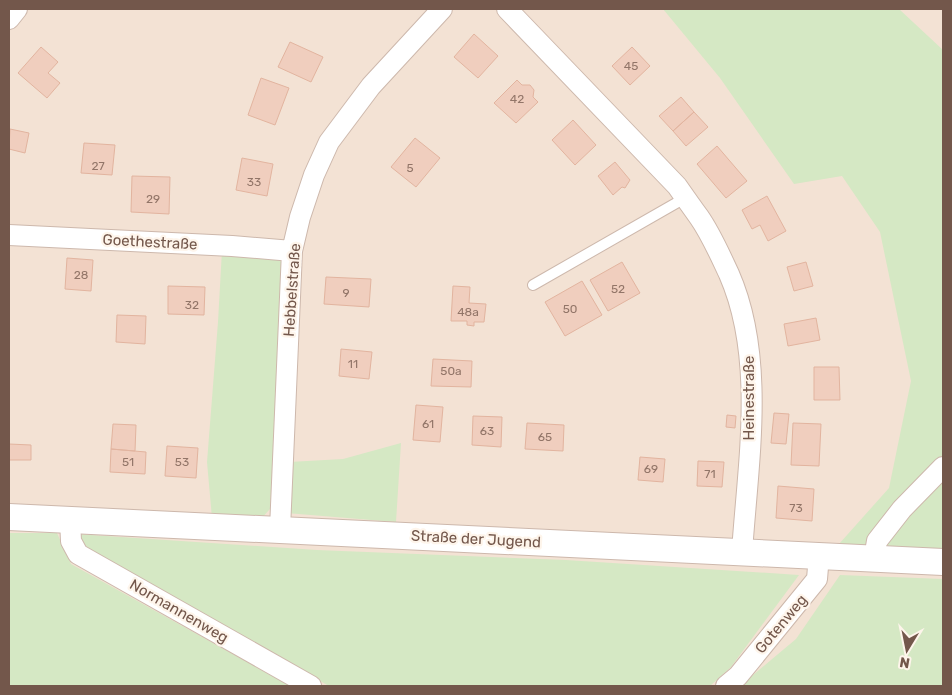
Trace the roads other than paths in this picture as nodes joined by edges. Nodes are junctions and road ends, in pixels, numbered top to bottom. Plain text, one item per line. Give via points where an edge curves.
1 (17, 9) edge
2 (442, 9) edge
3 (507, 9) edge
4 (9, 19) edge
5 (685, 198) junction
6 (9, 235) edge
7 (292, 251) junction
8 (532, 285) dead end
9 (943, 467) edge
10 (9, 517) edge
11 (70, 520) junction
12 (280, 529) junction
13 (742, 552) junction
14 (819, 555) junction
15 (874, 558) junction
16 (943, 562) edge
17 (311, 686) edge
18 (726, 686) edge

1 - 4 street
2 - 7 street, Hebbelstraße via 371,86 329,142 300,216
3 - 5 street, Heinestraße via 664,171
5 - 8 lane
5 - 13 street, Heinestraße via 700,218 729,275 749,343 752,410
6 - 7 street, Goethestraße
7 - 12 street, Hebbelstraße
9 - 15 street via 902,509 877,541
10 - 11 street, Straße der Jugend
11 - 12 street, Straße der Jugend
11 - 17 street, Normannenweg via 71,541 78,554
12 - 13 street, Straße der Jugend
13 - 14 street, Straße der Jugend
14 - 15 street, Straße der Jugend
14 - 18 street, Gotenweg via 817,579 738,676
15 - 16 street, Straße der Jugend

